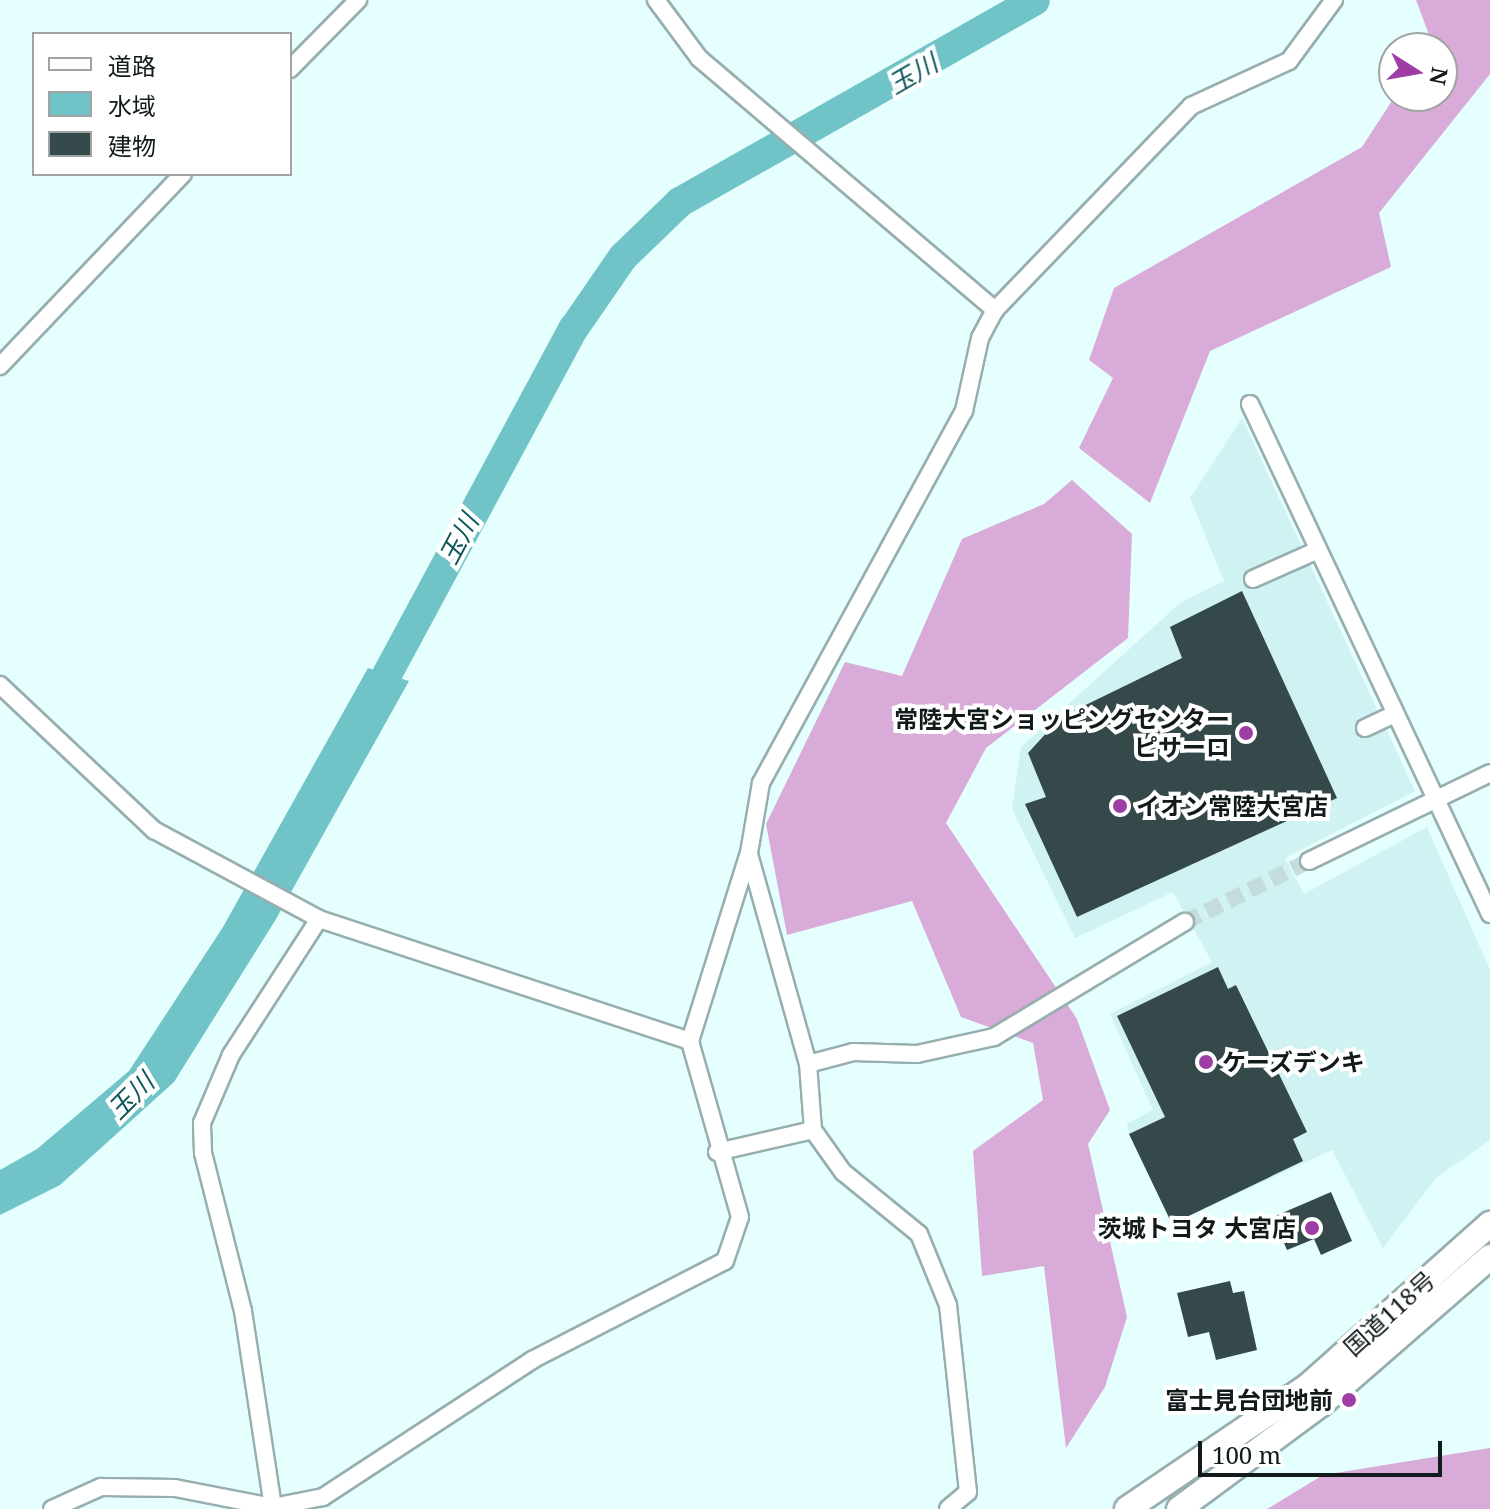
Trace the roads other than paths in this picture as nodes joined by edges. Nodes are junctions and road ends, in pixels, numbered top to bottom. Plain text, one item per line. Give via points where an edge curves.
1 (358, 0) edge
2 (656, 0) edge
3 (1334, 0) edge
4 (292, 67) edge
5 (181, 176) edge
6 (995, 310) junction
7 (0, 366) edge
8 (1250, 404) dead end
9 (1318, 550) junction
10 (1253, 579) dead end
11 (0, 685) edge
12 (1395, 714) junction
13 (1365, 728) dead end
14 (1490, 773) edge
15 (1436, 799) junction
16 (749, 853) junction
17 (1309, 861) tunnel mouth
18 (1490, 914) edge
19 (319, 919) junction
20 (1185, 922) tunnel mouth
21 (690, 1041) junction
22 (808, 1064) junction
23 (813, 1130) junction
24 (717, 1152) junction
25 (1490, 1224) edge
26 (1490, 1257) edge
27 (273, 1507) junction
28 (52, 1509) edge
29 (948, 1509) edge
30 (1127, 1509) edge
31 (1179, 1509) edge

1 - 4 street
2 - 6 street via 699,58
3 - 6 street via 1289,61 1191,106
5 - 7 street
6 - 16 street via 980,338 964,411 761,783
8 - 9 street
9 - 10 street
9 - 12 street
11 - 19 street via 154,830
12 - 13 street
12 - 15 street
14 - 15 street
15 - 17 street
15 - 18 street
16 - 21 street
16 - 22 street
19 - 21 street
19 - 27 street via 231,1055 202,1123 203,1153 243,1311
20 - 22 street via 994,1037 917,1054 853,1052
21 - 24 street
22 - 23 street
23 - 24 street
23 - 29 street via 843,1172 919,1234 948,1305 968,1492
24 - 27 street via 740,1217 725,1261 532,1360 323,1497
25 - 30 highway, 国道118号 via 1308,1386
26 - 31 highway, 国道118号 via 1321,1404
27 - 28 street via 175,1488 101,1487

